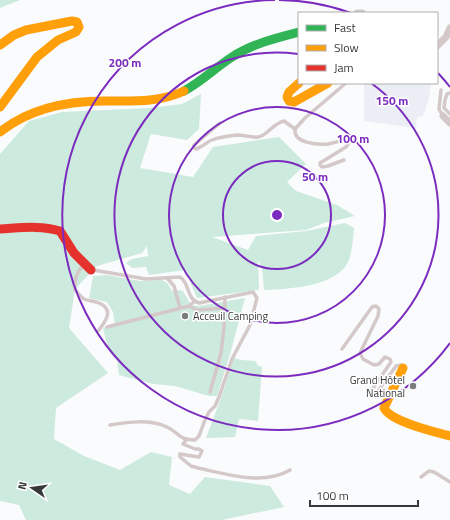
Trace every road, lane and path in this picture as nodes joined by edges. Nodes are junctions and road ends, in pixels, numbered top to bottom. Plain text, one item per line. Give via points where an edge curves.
1 (450, 28) edge
2 (298, 32) edge
3 (0, 45) edge
4 (438, 45) edge
5 (298, 84) edge
6 (326, 84) edge
7 (345, 84) edge
8 (441, 90) dead end
9 (450, 93) edge
10 (0, 107) edge
11 (447, 115) edge
12 (220, 123) dead end
13 (450, 123) edge
14 (294, 129) junction
15 (0, 132) edge
16 (344, 160) dead end
17 (0, 229) edge
18 (88, 267) junction
19 (166, 278) junction
20 (225, 298) junction
21 (195, 301) junction
22 (189, 306) junction
23 (180, 308) junction
24 (224, 308) junction
25 (107, 327) dead end
26 (98, 330) dead end
27 (342, 349) dead end
28 (403, 368) joint
29 (210, 392) dead end
30 (110, 425) dead end
31 (450, 436) edge
32 (186, 440) junction
33 (290, 470) dead end
34 (421, 477) dead end
35 (450, 482) edge

1 - 4 street
2 - 15 street via 240,52 189,89 172,96 138,101 58,104 20,119
3 - 10 street via 11,36 30,28 78,22 76,32 58,40 37,57
5 - 6 street via 289,92 289,101 294,102
7 - 14 lane
8 - 11 lane via 439,109
9 - 11 lane via 444,100
11 - 13 street
12 - 14 lane via 197,142 194,148 200,148 212,140 237,135 258,137 284,121
14 - 16 lane via 296,137 303,141 326,144 346,141 346,147 320,163 320,166
17 - 18 street via 39,227 60,231 74,253
18 - 19 lane via 139,278
18 - 26 lane via 79,270 75,290 86,300 105,306 108,311 107,318
19 - 21 lane via 184,279 191,298
19 - 23 lane via 174,286
20 - 21 lane via 199,303
20 - 24 lane
20 - 32 lane via 253,292 256,298 250,325 232,359 219,397 204,420 199,436 195,440
21 - 22 lane
22 - 23 lane
22 - 24 lane via 197,310
23 - 25 lane
24 - 29 lane via 221,353
27 - 28 lane via 372,307 376,306 379,309 378,316 360,353 363,359 374,365 379,364 385,357 391,362 370,393 375,395 396,366 401,365
28 - 31 street via 384,408 386,412 410,425
30 - 32 lane via 127,422 156,424 168,428
32 - 33 lane via 183,444 202,451 199,457 180,454 180,457 191,466 241,477 281,476
34 - 35 lane via 429,471

